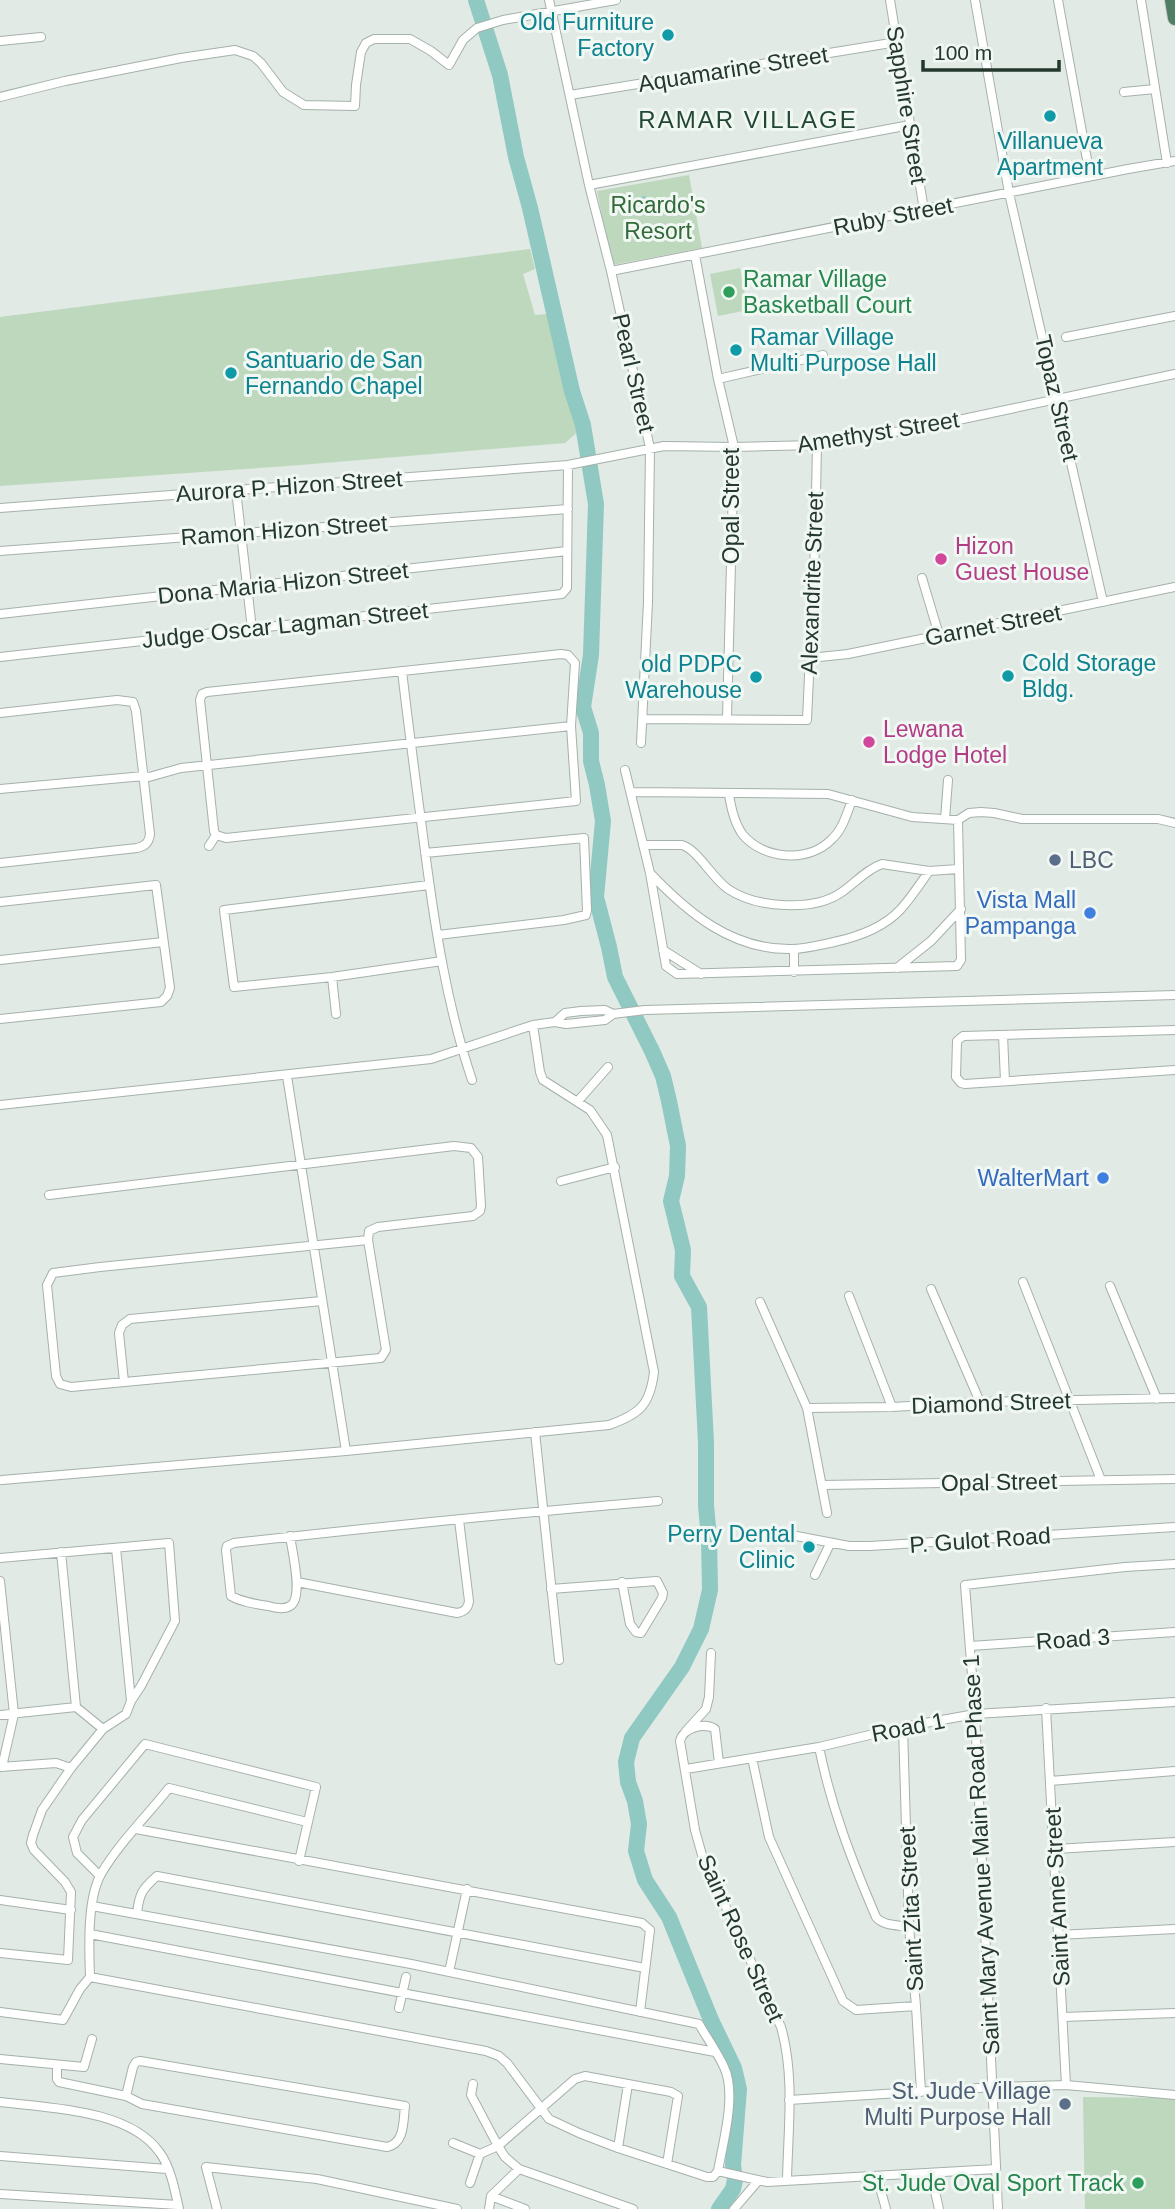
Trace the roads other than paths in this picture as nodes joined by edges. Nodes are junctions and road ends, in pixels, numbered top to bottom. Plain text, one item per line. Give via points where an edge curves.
1 (549, 0) edge
2 (616, 0) edge
3 (890, 0) edge
4 (975, 0) edge
5 (1058, 0) edge
6 (1141, 0) edge
7 (551, 11) junction
8 (41, 37) dead end
9 (0, 41) edge
10 (897, 42) junction
11 (1155, 89) junction
12 (1124, 92) dead end
13 (569, 95) junction
14 (0, 97) edge
15 (910, 125) junction
16 (1171, 162) edge
17 (1090, 176) junction
18 (589, 185) junction
19 (1009, 194) junction
20 (924, 210) junction
21 (695, 254) junction
22 (611, 271) junction
23 (1175, 316) edge
24 (1066, 337) dead end
25 (823, 355) dead end
26 (1175, 374) edge
27 (718, 379) junction
28 (1058, 399) junction
29 (817, 445) junction
30 (734, 447) junction
31 (650, 448) junction
32 (579, 463) joint
33 (568, 465) junction
34 (236, 490) junction
35 (0, 508) edge
36 (568, 509) junction
37 (241, 534) junction
38 (0, 551) edge
39 (567, 551) junction
40 (922, 578) dead end
41 (247, 586) junction
42 (1175, 587) edge
43 (1103, 602) junction
44 (0, 614) edge
45 (252, 629) junction
46 (939, 635) junction
47 (0, 657) edge
48 (810, 659) junction
49 (402, 671) junction
50 (0, 713) edge
51 (727, 718) junction
52 (644, 719) junction
53 (571, 726) junction
54 (411, 743) junction
55 (641, 743) dead end
56 (206, 766) junction
57 (625, 770) dead end
58 (144, 776) junction
59 (948, 780) dead end
60 (0, 789) edge
61 (632, 792) junction
62 (729, 794) junction
63 (852, 800) junction
64 (420, 816) junction
65 (945, 819) junction
66 (958, 820) junction
67 (1175, 823) edge
68 (216, 835) junction
69 (642, 845) junction
70 (209, 846) dead end
71 (425, 853) junction
72 (0, 863) edge
73 (958, 869) junction
74 (929, 871) junction
75 (650, 873) junction
76 (429, 886) junction
77 (0, 902) edge
78 (961, 909) junction
79 (438, 935) junction
80 (163, 942) junction
81 (794, 949) junction
82 (663, 950) junction
83 (0, 960) edge
84 (442, 961) junction
85 (897, 968) junction
86 (794, 972) junction
87 (701, 974) junction
88 (332, 977) junction
89 (1175, 995) edge
90 (336, 1014) dead end
91 (0, 1019) edge
92 (533, 1026) junction
93 (1175, 1030) edge
94 (1003, 1035) junction
95 (461, 1049) junction
96 (608, 1067) dead end
97 (1175, 1070) edge
98 (287, 1076) junction
99 (472, 1080) dead end
100 (1005, 1081) junction
101 (578, 1101) junction
102 (0, 1105) edge
103 (301, 1165) junction
104 (615, 1167) junction
105 (561, 1181) dead end
106 (49, 1195) dead end
107 (368, 1240) junction
108 (313, 1245) junction
109 (1023, 1282) dead end
110 (1110, 1286) dead end
111 (931, 1289) dead end
112 (849, 1296) dead end
113 (322, 1301) junction
114 (760, 1303) dead end
115 (333, 1363) junction
116 (124, 1382) junction
117 (1175, 1398) edge
118 (1069, 1399) junction
119 (1157, 1399) junction
120 (980, 1402) junction
121 (807, 1408) junction
122 (892, 1408) junction
123 (535, 1432) junction
124 (346, 1451) junction
125 (1175, 1479) edge
126 (1101, 1480) junction
127 (1, 1481) edge
128 (823, 1485) junction
129 (658, 1501) dead end
130 (542, 1511) junction
131 (827, 1513) dead end
132 (459, 1520) junction
133 (1175, 1527) edge
134 (786, 1534) dead end
135 (290, 1536) junction
136 (830, 1544) junction
137 (116, 1548) junction
138 (61, 1552) junction
139 (0, 1558) edge
140 (1175, 1564) edge
141 (815, 1575) dead end
142 (0, 1581) edge
143 (297, 1582) junction
144 (622, 1582) junction
145 (551, 1589) junction
146 (2, 1612) edge
147 (1175, 1632) edge
148 (970, 1646) junction
149 (711, 1653) dead end
150 (559, 1660) dead end
151 (5, 1662) edge
152 (131, 1700) junction
153 (1175, 1702) edge
154 (76, 1707) junction
155 (1046, 1709) junction
156 (14, 1714) junction
157 (975, 1714) junction
158 (0, 1715) edge
159 (903, 1727) junction
160 (103, 1729) junction
161 (685, 1731) junction
162 (819, 1747) junction
163 (752, 1758) junction
164 (719, 1763) junction
165 (1, 1767) edge
166 (71, 1768) junction
167 (685, 1769) junction
168 (1175, 1771) edge
169 (1050, 1781) junction
170 (307, 1822) junction
171 (136, 1829) junction
172 (1175, 1842) edge
173 (1055, 1849) junction
174 (299, 1861) junction
175 (100, 1876) junction
176 (467, 1889) junction
177 (0, 1900) edge
178 (92, 1906) junction
179 (71, 1910) junction
180 (137, 1914) junction
181 (909, 1927) junction
182 (1175, 1929) edge
183 (458, 1932) junction
184 (90, 1934) junction
185 (1059, 1935) junction
186 (0, 1952) edge
187 (645, 1968) junction
188 (449, 1972) junction
189 (90, 1977) junction
190 (406, 1977) dead end
191 (402, 1993) junction
192 (916, 2007) junction
193 (399, 2008) dead end
194 (0, 2012) edge
195 (640, 2012) junction
196 (1175, 2013) edge
197 (1063, 2017) junction
198 (92, 2039) dead end
199 (715, 2052) junction
200 (0, 2059) edge
201 (57, 2065) junction
202 (473, 2084) dead end
203 (628, 2084) junction
204 (1066, 2085) junction
205 (994, 2087) junction
206 (921, 2092) junction
207 (1175, 2095) edge
208 (126, 2096) junction
209 (789, 2100) junction
210 (0, 2102) edge
211 (541, 2109) junction
212 (453, 2143) dead end
213 (498, 2146) junction
214 (618, 2148) junction
215 (480, 2154) junction
216 (0, 2156) edge
217 (667, 2164) junction
218 (167, 2169) junction
219 (519, 2169) junction
220 (996, 2169) junction
221 (718, 2171) junction
222 (931, 2174) junction
223 (877, 2177) junction
224 (787, 2180) junction
225 (758, 2181) junction
226 (470, 2183) dead end
227 (0, 2194) edge
228 (491, 2196) junction
229 (179, 2207) edge
230 (217, 2209) edge
231 (457, 2209) edge
232 (489, 2209) edge
233 (525, 2209) edge
234 (633, 2209) edge
235 (734, 2209) edge
236 (886, 2209) edge
237 (939, 2209) edge
238 (998, 2209) edge

1 - 7 street, Pearl Street
2 - 7 street
3 - 10 street, Sapphire Street
4 - 19 street, Topaz Street
5 - 17 street
6 - 11 street
7 - 13 street, Pearl Street
7 - 14 street via 477,28 463,40 449,65 410,39 374,39 361,52 355,106 304,105 283,92 253,56 235,50
8 - 9 street
10 - 13 street, Aquamarine Street
10 - 15 street, Sapphire Street
11 - 12 street
11 - 16 street
13 - 18 street, Pearl Street
15 - 18 street
15 - 20 street, Sapphire Street
16 - 17 street, Ruby Street
17 - 19 street, Ruby Street
18 - 22 street, Pearl Street
19 - 20 street, Ruby Street
19 - 28 street, Topaz Street
20 - 21 street, Ruby Street
21 - 22 street, Ruby Street
21 - 27 street, Opal Street
22 - 31 street, Pearl Street
23 - 24 street
25 - 27 street
26 - 28 street, Amethyst Street
27 - 30 street, Opal Street
28 - 29 street, Amethyst Street
28 - 43 street, Topaz Street
29 - 30 street, Amethyst Street
29 - 48 street, Alexandrite Street
30 - 31 street, Amethyst Street
30 - 51 street, Opal Street
31 - 32 street, Amethyst Street
31 - 52 street, Pearl Street
32 - 33 street, Aurora P. Hizon Street
33 - 34 street, Aurora P. Hizon Street
33 - 36 street
34 - 35 street, Aurora P. Hizon Street
34 - 37 street
36 - 37 street, Ramon Hizon Street
36 - 39 street
37 - 38 street, Ramon Hizon Street
37 - 41 street
39 - 41 street, Dona Maria Hizon Street
39 - 45 street, Judge Oscar Lagman Street via 567,588 562,594
40 - 46 street
41 - 44 street, Dona Maria Hizon Street
41 - 45 street
42 - 43 street, Garnet Street
43 - 46 street, Garnet Street
45 - 47 street, Judge Oscar Lagman Street
46 - 48 street, Garnet Street
48 - 51 street, Alexandrite Street via 807,720
49 - 53 street via 568,655 575,663
49 - 54 street
49 - 56 street via 202,694
50 - 58 street via 133,702
51 - 52 street
52 - 55 street, Pearl Street
53 - 54 street
53 - 64 street via 576,801
54 - 56 street
54 - 64 street
56 - 58 street
56 - 68 street
57 - 61 street
58 - 60 street
58 - 72 street via 150,839 144,846
59 - 65 street
61 - 62 street
61 - 69 street
62 - 63 street via 828,794
62 - 63 street via 743,835 759,848 786,856 807,853 832,840
63 - 65 street via 912,817
64 - 68 street via 226,838
64 - 71 street
65 - 66 street
66 - 67 street via 981,812 1022,820 1158,819
66 - 73 street
68 - 70 street
69 - 74 street via 688,847 728,889 788,906 839,894 882,864
69 - 75 street
71 - 76 street
71 - 79 street via 584,838 586,915
73 - 74 street
73 - 78 street
74 - 81 street via 900,911 868,932
75 - 81 street via 677,902 736,940
75 - 82 street
76 - 79 street
76 - 88 street via 224,910 234,987
77 - 80 street via 156,885
78 - 85 street via 931,942
78 - 85 street via 961,960 957,966
79 - 84 street
80 - 83 street
80 - 91 street via 170,988 160,1002
81 - 86 street
82 - 87 street
82 - 87 street via 670,971
84 - 88 street
84 - 95 street
85 - 86 street
86 - 87 street
88 - 90 street
89 - 92 street via 613,1014 581,1011
92 - 95 street
92 - 101 street via 543,1080
93 - 94 street
94 - 100 street
94 - 100 street via 958,1038 956,1077 965,1084
95 - 98 street via 431,1059
95 - 99 street
96 - 101 street
97 - 100 street
98 - 102 street
98 - 103 street
101 - 104 street via 604,1128
103 - 106 street
103 - 107 street via 454,1146 476,1152 481,1206 477,1214 372,1228
103 - 108 street
104 - 105 street
104 - 123 street via 651,1353 652,1388 644,1407 609,1425
107 - 108 street
107 - 115 street via 386,1352 381,1358
108 - 113 street
108 - 116 street via 53,1273 47,1285 57,1381 71,1387
109 - 118 street
110 - 119 street
111 - 120 street
112 - 122 street
113 - 115 street
113 - 116 street via 130,1319 119,1333
114 - 121 street
115 - 116 street
115 - 124 street
117 - 119 street, Diamond Street
118 - 119 street, Diamond Street
118 - 120 street, Diamond Street
118 - 126 street
120 - 122 street, Diamond Street
121 - 122 street, Diamond Street
121 - 128 street
123 - 124 street
123 - 130 street
124 - 127 street
125 - 126 street, Opal Street
126 - 128 street, Opal Street
128 - 131 street
129 - 130 street
130 - 132 street
130 - 145 street
132 - 135 street
132 - 143 street via 469,1601 462,1612
133 - 136 street, P. Gulot Road via 870,1546
134 - 136 street, P. Gulot Road
135 - 143 street
135 - 143 street via 227,1546 229,1588 231,1595 243,1601 286,1608 297,1597
136 - 141 street
137 - 138 street
137 - 152 street
137 - 152 street via 169,1543 176,1617
138 - 139 street
138 - 154 street
140 - 148 street, Saint Mary Avenue Main Road Phase 1 via 965,1585
142 - 146 street
144 - 144 street via 657,1581 662,1589 662,1598 641,1633 630,1624
144 - 145 street
145 - 150 street
146 - 151 street
147 - 148 street, Road 3
148 - 157 street, Saint Mary Avenue Main Road Phase 1
149 - 161 street via 706,1709
151 - 156 street
152 - 160 street via 127,1714
153 - 155 street, Road 1
154 - 156 street
154 - 160 street
155 - 157 street, Road 1
155 - 169 street, Saint Anne Street
156 - 158 street
156 - 165 street
157 - 159 street, Road 1
157 - 205 street, Saint Mary Avenue Main Road Phase 1
159 - 162 street, Road 1
159 - 181 street, Saint Zita Street
160 - 166 street
161 - 164 street via 708,1725 715,1729
161 - 167 street, Saint Rose Street via 680,1741
162 - 163 street, Road 1
162 - 181 street via 841,1831 876,1917 886,1924
163 - 164 street, Road 1
163 - 192 street via 769,1837 843,2001 856,2010
164 - 167 street, Road 1
165 - 166 street via 57,1763
166 - 179 street via 42,1810 32,1843 72,1892
167 - 209 street, Saint Rose Street via 702,1855 781,2027 788,2052
168 - 169 street
169 - 173 street, Saint Anne Street
170 - 171 street via 169,1788
170 - 174 street
170 - 175 street via 316,1787 145,1744 82,1820 73,1838 77,1853
171 - 174 street
171 - 175 street
172 - 173 street
173 - 185 street, Saint Anne Street
174 - 176 street
175 - 178 street
176 - 183 street
176 - 187 street via 647,1925
177 - 179 street
178 - 180 street
178 - 184 street
179 - 186 street via 68,1960
180 - 183 street via 143,1888 156,1876
180 - 188 street
181 - 192 street, Saint Zita Street
182 - 185 street
183 - 187 street
183 - 188 street
184 - 189 street
184 - 191 street
185 - 197 street, Saint Anne Street
187 - 195 street
188 - 195 street
189 - 194 street via 63,2020
189 - 211 street via 486,2051 507,2063
190 - 191 street
191 - 193 street
191 - 199 street
192 - 206 street, Saint Zita Street
195 - 199 street via 699,2024
196 - 197 street
197 - 204 street, Saint Anne Street
198 - 201 street via 84,2067
199 - 221 street via 724,2067 729,2096
200 - 201 street
201 - 208 street via 57,2078 65,2084
202 - 213 street via 471,2095
203 - 211 street via 584,2076
203 - 214 street
203 - 217 street via 678,2096
204 - 205 street
204 - 207 street
205 - 206 street
205 - 220 street, Saint Mary Avenue Main Road Phase 1
206 - 209 street
208 - 208 street via 184,2113 387,2147 400,2140 405,2106 141,2061 132,2067
209 - 224 street, Saint Rose Street
210 - 218 street via 72,2111 130,2127 161,2154
211 - 213 street
211 - 214 street via 549,2119
212 - 215 street
213 - 215 street
213 - 219 street
214 - 217 street
215 - 226 street
216 - 218 street
217 - 221 street via 707,2177
218 - 229 street
219 - 228 street
219 - 234 street
220 - 222 street
220 - 238 street, Saint Mary Avenue Main Road Phase 1
221 - 225 street
222 - 223 street
222 - 237 street
223 - 224 street
223 - 236 street
224 - 225 street
225 - 235 street
227 - 229 street
228 - 232 street
228 - 233 street
230 - 231 street via 206,2167 317,2179

